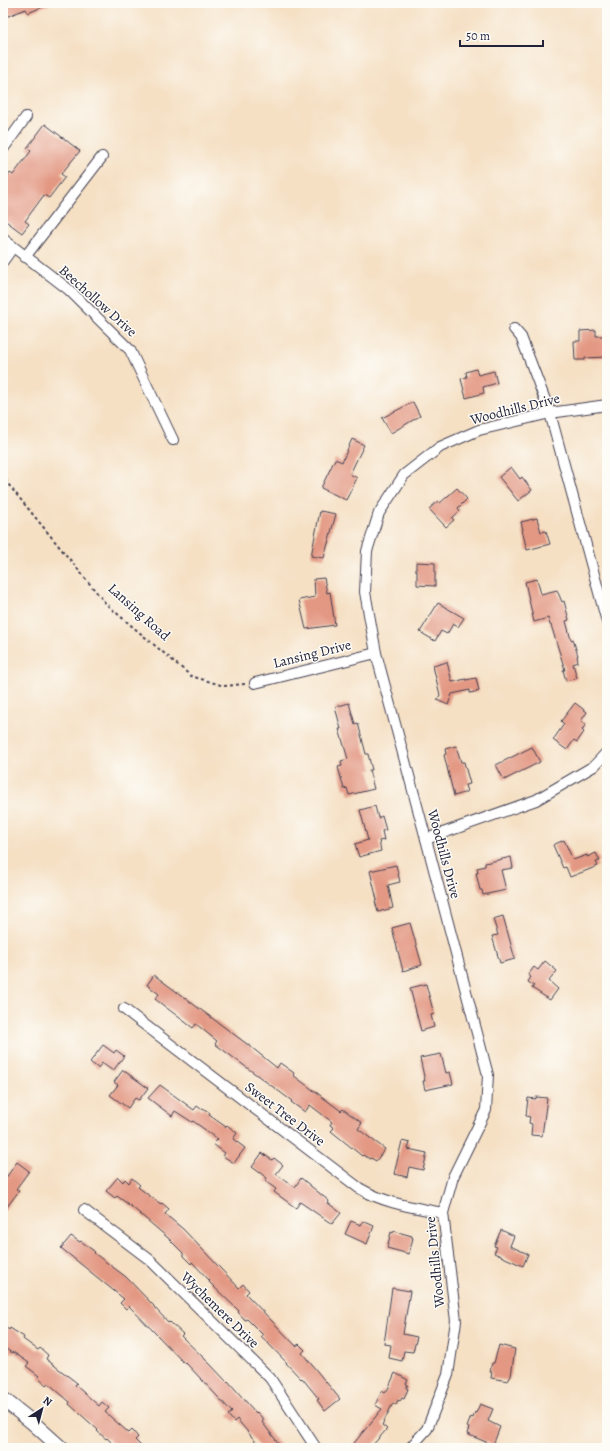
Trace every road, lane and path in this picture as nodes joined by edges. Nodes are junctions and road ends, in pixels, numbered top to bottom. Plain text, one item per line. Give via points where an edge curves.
1 (26, 117) dead end
2 (3, 149) edge
3 (102, 157) dead end
4 (3, 239) edge
5 (13, 247) junction
6 (25, 256) junction
7 (3, 261) edge
8 (514, 329) dead end
9 (607, 404) edge
10 (550, 413) junction
11 (173, 440) dead end
12 (3, 474) edge
13 (607, 622) edge
14 (376, 653) junction
15 (255, 683) joint
16 (607, 752) edge
17 (426, 839) junction
18 (124, 1009) dead end
19 (84, 1210) dead end
20 (443, 1213) junction
21 (3, 1399) edge
22 (61, 1448) edge
23 (316, 1448) edge
24 (410, 1448) edge

1 - 2 street
3 - 6 street
4 - 5 street, Beechollow Drive
5 - 6 street, Beechollow Drive
5 - 7 street
6 - 11 street, Beechollow Drive via 68,290 130,350
8 - 10 street via 521,337
9 - 10 street, Woodhills Drive
10 - 13 street
10 - 14 street, Woodhills Drive via 479,430 440,447 404,475 379,513 367,551 365,592
12 - 15 path, Lansing Road via 8,484 106,605 191,676 224,686
14 - 15 street, Lansing Drive
14 - 17 street, Woodhills Drive
16 - 17 street via 594,766 536,800
17 - 20 street, Woodhills Drive via 488,1075 486,1110 452,1177
18 - 20 street, Sweet Tree Drive via 360,1188 384,1201
19 - 23 street, Wychemere Drive via 150,1260 270,1378
20 - 24 street, Woodhills Drive via 456,1321 448,1375 427,1429
21 - 22 street

